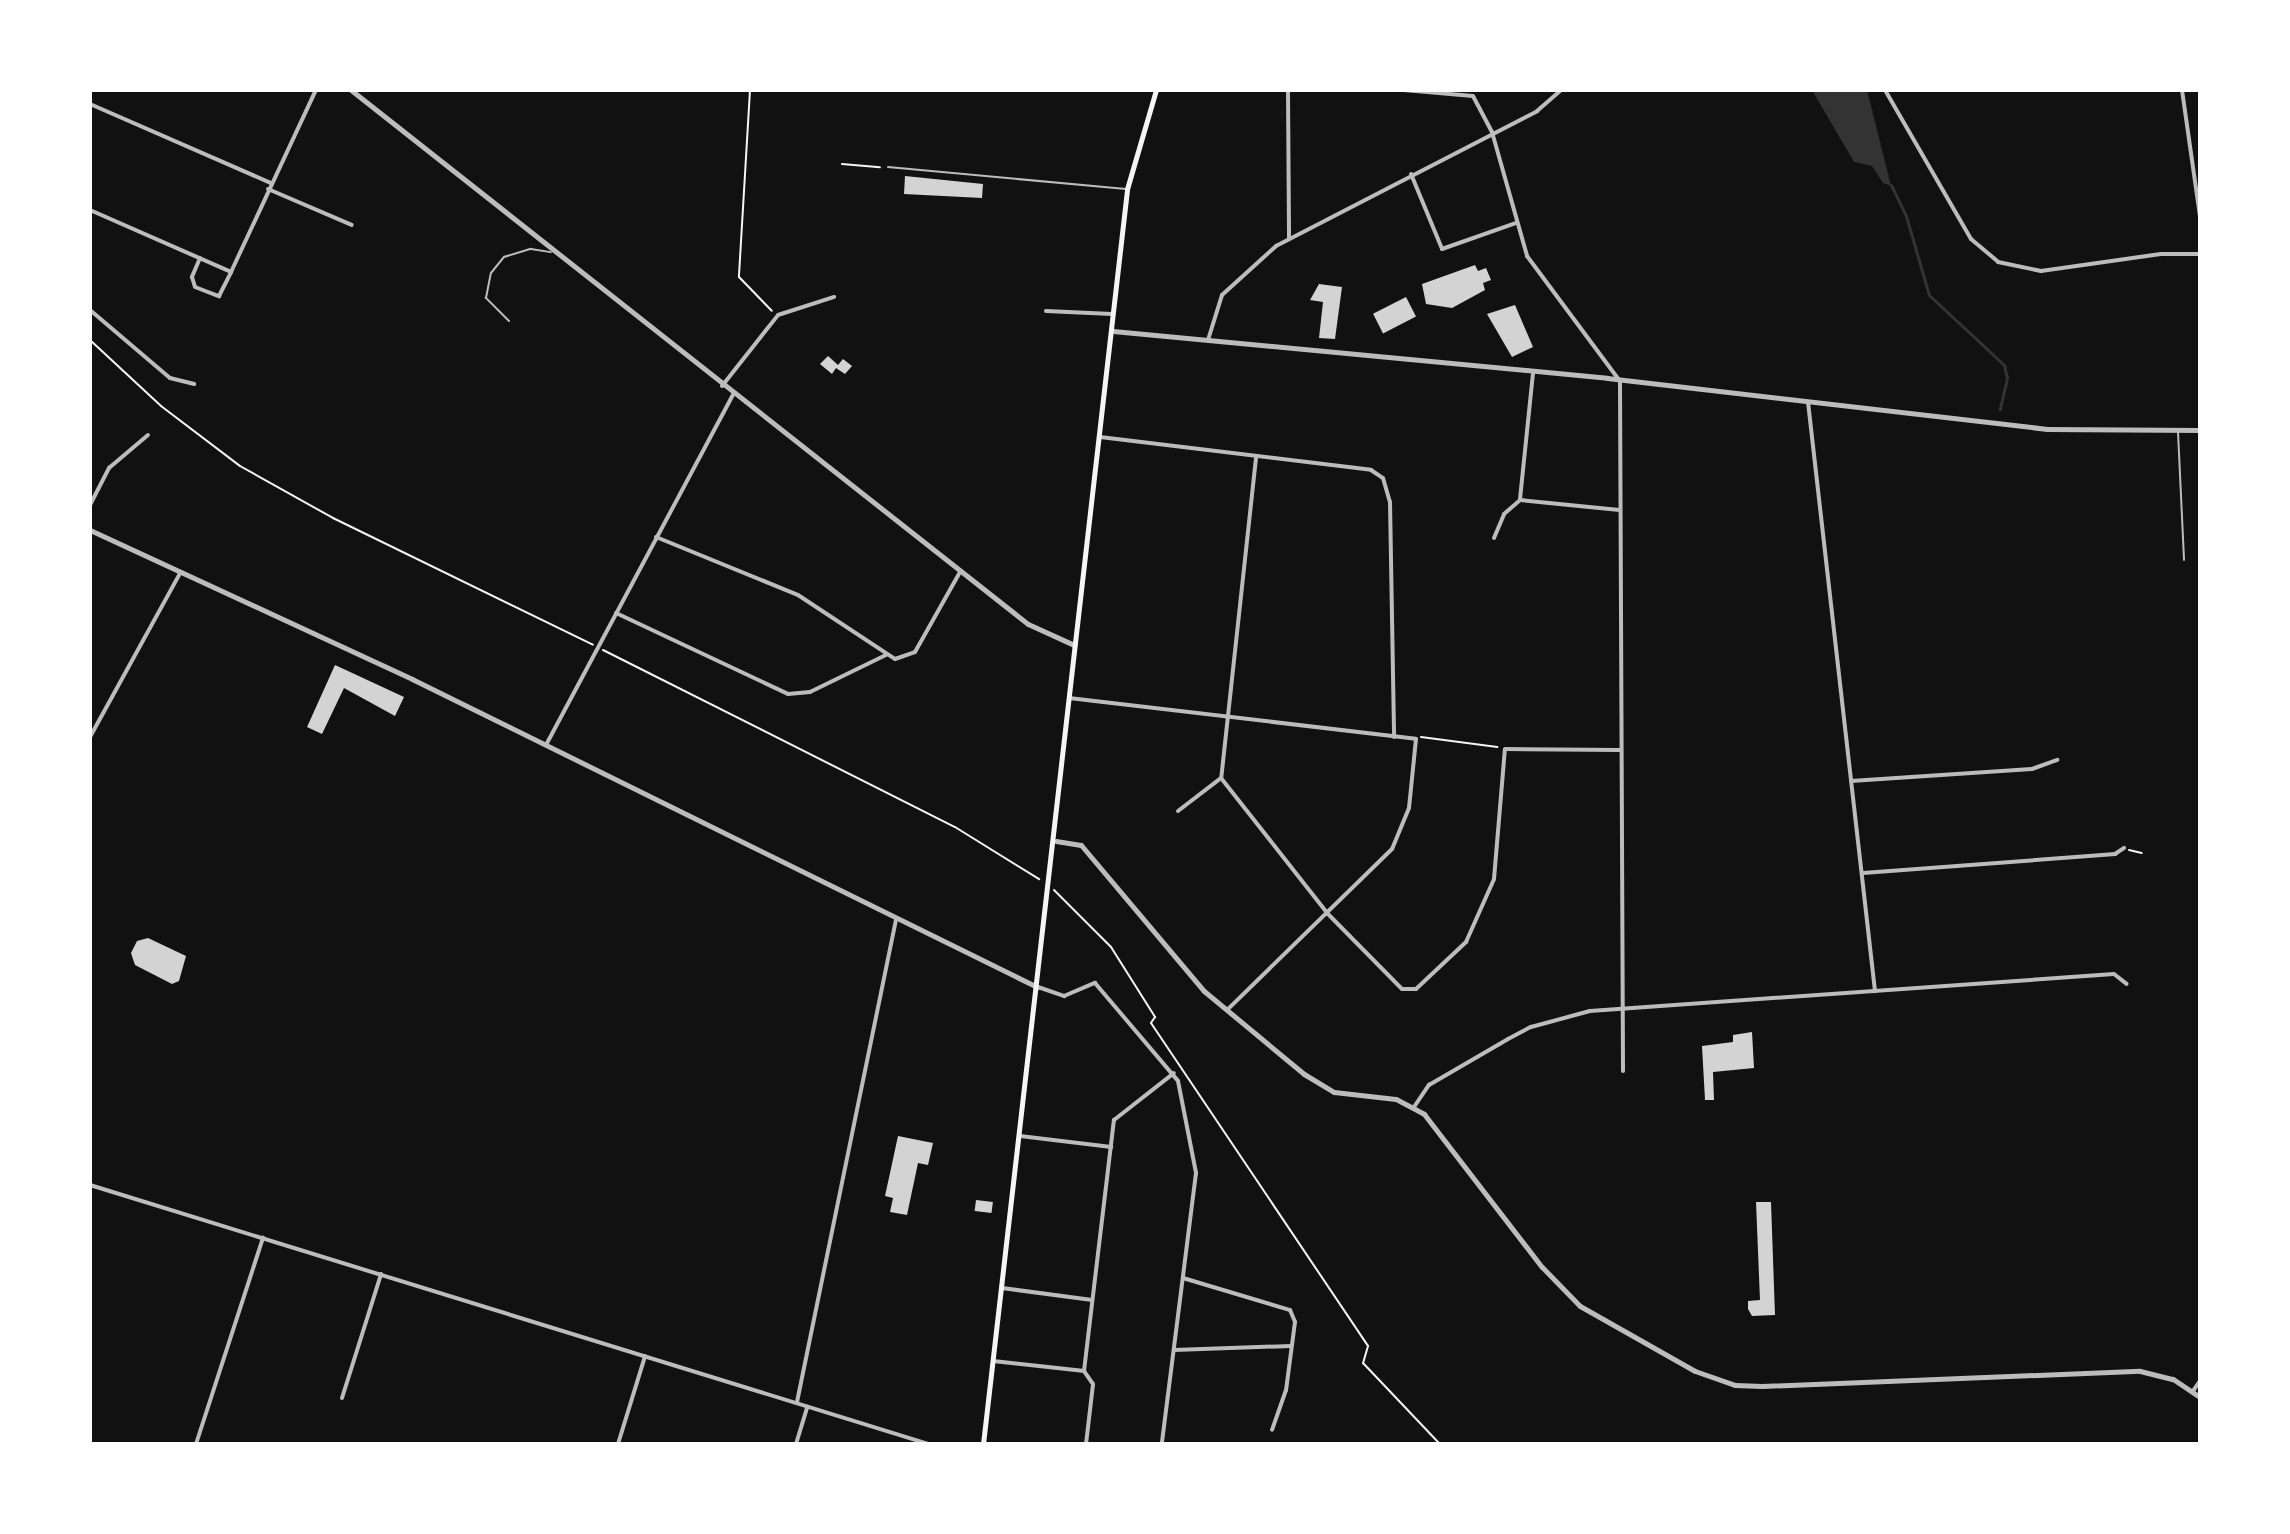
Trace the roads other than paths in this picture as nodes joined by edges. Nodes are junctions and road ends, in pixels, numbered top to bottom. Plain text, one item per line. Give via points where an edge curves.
1 (316, 90) edge
2 (351, 90) edge
3 (1156, 90) edge
4 (1288, 90) edge
5 (1404, 90) edge
6 (1561, 90) edge
7 (1885, 90) edge
8 (2182, 90) edge
9 (90, 104) edge
10 (1492, 132) junction
11 (888, 167) road end
12 (1411, 174) junction
13 (269, 186) junction
14 (1127, 189) junction
15 (90, 210) edge
16 (2200, 217) edge
17 (1516, 223) junction
18 (352, 225) dead end
19 (1289, 240) junction
20 (551, 252) junction
21 (2200, 254) edge
22 (200, 258) junction
23 (231, 272) junction
24 (834, 297) dead end
25 (90, 310) edge
26 (1046, 311) dead end
27 (1115, 315) junction
28 (509, 321) dead end
29 (1113, 331) junction
30 (1208, 340) junction
31 (1533, 374) junction
32 (1620, 381) junction
33 (194, 384) dead end
34 (722, 386) junction
35 (733, 395) junction
36 (1808, 401) junction
37 (2200, 430) edge
38 (2178, 431) junction
39 (148, 435) dead end
40 (1100, 437) junction
41 (1256, 458) junction
42 (1520, 500) junction
43 (90, 505) edge
44 (1619, 510) junction
45 (90, 530) edge
46 (656, 537) junction
47 (1494, 538) dead end
48 (2184, 560) dead end
49 (960, 572) junction
50 (180, 573) junction
51 (616, 613) junction
52 (1074, 645) junction
53 (886, 655) junction
54 (1069, 698) junction
55 (1224, 717) junction
56 (90, 737) edge
57 (1394, 737) junction
58 (546, 745) junction
59 (1620, 750) junction
60 (2057, 760) dead end
61 (1221, 778) junction
62 (1851, 781) junction
63 (1178, 811) dead end
64 (1056, 841) junction
65 (2124, 848) dead end
66 (1863, 873) junction
67 (1328, 914) junction
68 (896, 918) junction
69 (2127, 984) dead end
70 (1038, 987) junction
71 (1875, 991) junction
72 (1619, 1008) junction
73 (1226, 1012) junction
74 (1623, 1071) dead end
75 (1174, 1073) junction
76 (1414, 1107) junction
77 (1020, 1136) junction
78 (1111, 1147) junction
79 (90, 1185) edge
80 (263, 1238) junction
81 (381, 1274) junction
82 (1183, 1278) junction
83 (1002, 1288) junction
84 (1092, 1300) junction
85 (1292, 1346) junction
86 (1174, 1350) junction
87 (645, 1356) junction
88 (993, 1361) junction
89 (1084, 1371) junction
90 (2200, 1381) edge
91 (2193, 1391) junction
92 (2200, 1397) edge
93 (342, 1398) dead end
94 (797, 1403) junction
95 (807, 1407) junction
96 (1272, 1430) dead end
97 (196, 1444) edge
98 (618, 1444) edge
99 (796, 1444) edge
100 (929, 1444) edge
101 (983, 1444) edge
102 (1086, 1444) edge
103 (1162, 1444) edge

1 - 13 street
2 - 20 street
3 - 14 main road
4 - 19 street
5 - 10 street via 1473,96
6 - 10 street via 1537,111
7 - 21 street via 1971,239 2003,265 2041,271 2161,254
8 - 16 street
9 - 13 street
10 - 12 street
10 - 17 street
11 - 14 lane
12 - 17 street via 1442,249
12 - 19 street
13 - 18 street
13 - 23 street
14 - 27 main road
15 - 22 street
17 - 32 street via 1537,272
19 - 30 street via 1222,295
20 - 28 lane via 531,249 504,257 491,273 486,298
20 - 34 street
22 - 23 street
22 - 23 street via 191,280 204,291 219,296
24 - 34 street via 778,315
25 - 33 street via 170,378
26 - 27 street
27 - 29 main road
29 - 30 street
29 - 40 main road
30 - 31 street
31 - 32 street
31 - 42 street
32 - 36 street
32 - 44 street
34 - 35 street
35 - 46 street
35 - 49 street
36 - 38 street via 2040,429
36 - 62 street
37 - 38 street
38 - 48 lane
39 - 43 street via 109,468
40 - 41 street
40 - 52 main road
41 - 55 street
41 - 57 street via 1371,470 1383,478 1390,502
42 - 44 street
42 - 47 street via 1504,514
44 - 59 street
45 - 50 street
46 - 51 street
46 - 53 street via 798,595
49 - 52 street via 1042,634
49 - 53 street via 915,652 900,659
50 - 56 street
50 - 58 street
51 - 53 street via 788,694 810,692
51 - 58 street
52 - 54 main road
54 - 55 street
54 - 64 main road
55 - 57 street
55 - 61 street
57 - 67 street via 1416,739 1402,832 1384,859
58 - 68 street
59 - 67 street via 1505,749 1494,879 1466,942 1416,989 1402,989
59 - 72 street
60 - 62 street via 2032,769
61 - 63 street
61 - 67 street
62 - 66 street
64 - 70 main road
64 - 73 street via 1081,845
65 - 66 street via 2115,854
66 - 71 street
67 - 73 street
68 - 70 street
68 - 94 street
69 - 71 street via 2114,974
70 - 75 street via 1064,996 1095,983
70 - 77 main road
71 - 72 street
72 - 74 street
72 - 76 street via 1531,1027 1429,1085
73 - 76 street via 1321,1086
75 - 78 street via 1116,1115
75 - 82 street via 1196,1173
76 - 91 street via 1542,1267 1580,1306 1716,1380 1762,1386 2131,1370 2159,1374
77 - 78 street
77 - 83 main road
78 - 84 street
79 - 80 street
80 - 81 street
80 - 97 street
81 - 87 street
81 - 93 street
82 - 85 street via 1285,1307 1295,1322
82 - 86 street
83 - 84 street
83 - 88 main road
84 - 89 street
85 - 86 street
85 - 96 street via 1286,1390
86 - 103 street
87 - 94 street
87 - 98 street
88 - 89 street
88 - 101 main road
89 - 102 street via 1093,1384
90 - 91 street
91 - 92 street
94 - 95 street
95 - 99 street
95 - 100 street

